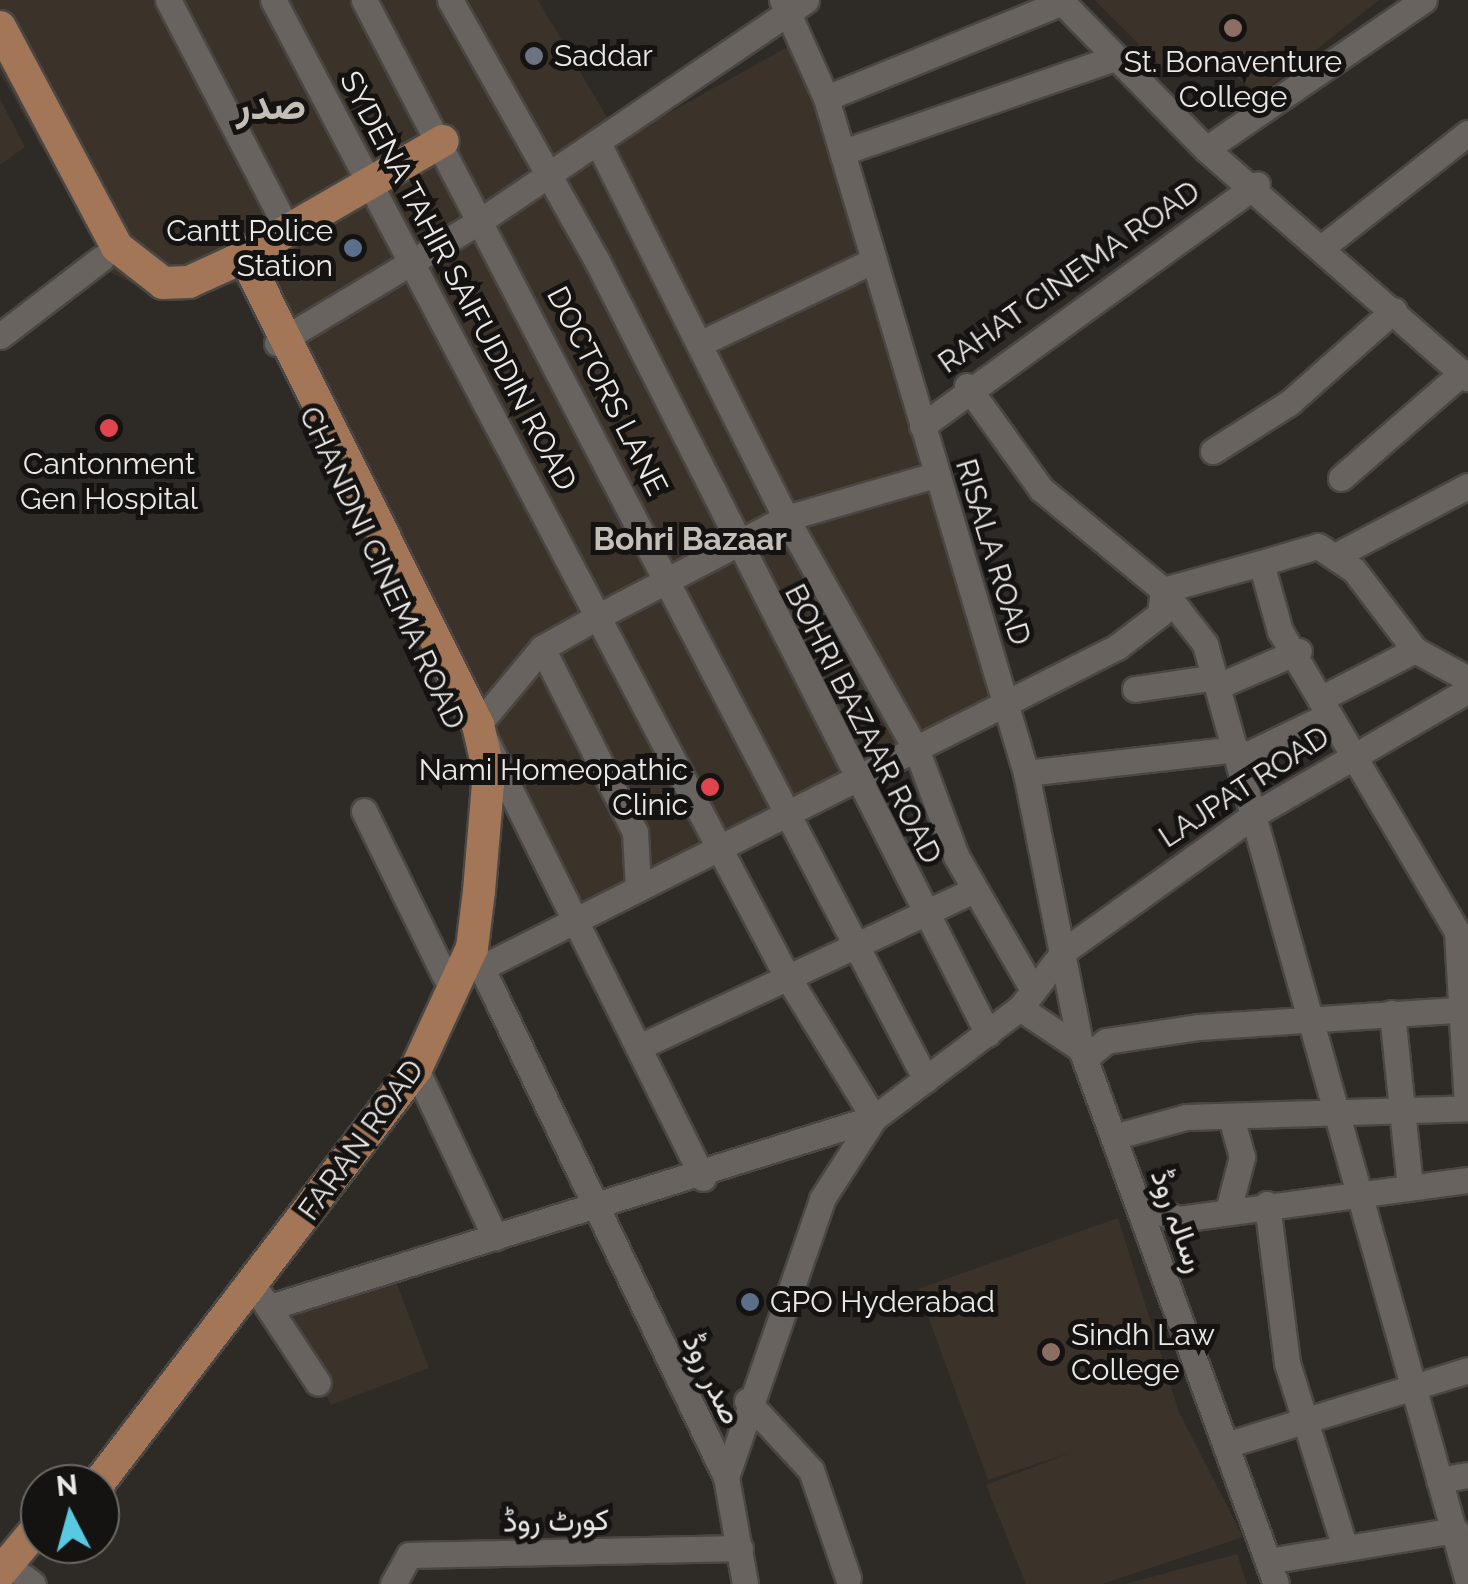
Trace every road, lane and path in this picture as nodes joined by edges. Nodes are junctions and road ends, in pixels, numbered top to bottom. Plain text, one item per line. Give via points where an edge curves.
1 (168, 0) edge
2 (272, 0) edge
3 (364, 0) edge
4 (450, 0) edge
5 (1424, 0) edge
6 (1050, 3) edge
7 (793, 4) edge
8 (0, 28) edge
9 (1114, 58) junction
10 (0, 72) edge
11 (826, 98) junction
12 (1468, 133) edge
13 (443, 141) junction
14 (598, 142) junction
15 (1206, 149) junction
16 (843, 152) junction
17 (547, 174) junction
18 (370, 182) junction
19 (1256, 184) junction
20 (484, 220) junction
21 (289, 232) junction
22 (1324, 245) junction
23 (102, 258) junction
24 (238, 259) junction
25 (874, 260) junction
26 (414, 264) junction
27 (250, 292) junction
28 (1394, 310) junction
29 (0, 336) edge
30 (282, 339) junction
31 (699, 344) junction
32 (1465, 376) edge
33 (966, 386) junction
34 (922, 426) junction
35 (1213, 451) dead end
36 (936, 474) junction
37 (1342, 478) dead end
38 (1468, 486) edge
39 (786, 518) junction
40 (736, 542) junction
41 (1334, 556) junction
42 (1262, 563) junction
43 (667, 581) junction
44 (1163, 590) junction
45 (599, 616) junction
46 (542, 648) junction
47 (1415, 650) junction
48 (1298, 651) junction
49 (1468, 679) edge
50 (1217, 681) junction
51 (1135, 690) dead end
52 (1468, 690) edge
53 (1004, 700) junction
54 (1324, 707) junction
55 (478, 724) junction
56 (1358, 751) junction
57 (916, 752) junction
58 (1238, 753) junction
59 (1026, 773) junction
60 (855, 782) junction
61 (364, 811) dead end
62 (1257, 813) junction
63 (792, 818) junction
64 (726, 847) junction
65 (638, 888) junction
66 (974, 890) junction
67 (922, 914) junction
68 (577, 920) junction
69 (860, 944) junction
70 (1064, 951) junction
71 (476, 958) junction
72 (786, 973) junction
73 (445, 976) junction
74 (1026, 998) junction
75 (1466, 1009) edge
76 (1392, 1013) junction
77 (1307, 1014) junction
78 (988, 1034) junction
79 (639, 1047) junction
80 (1083, 1053) junction
81 (416, 1069) junction
82 (926, 1080) junction
83 (1400, 1108) junction
84 (1468, 1108) edge
85 (1336, 1112) junction
86 (874, 1118) junction
87 (1231, 1118) junction
88 (1113, 1137) junction
89 (703, 1178) junction
90 (1468, 1180) edge
91 (1410, 1188) junction
92 (1354, 1198) junction
93 (1267, 1204) junction
94 (1138, 1205) junction
95 (604, 1209) junction
96 (1228, 1211) junction
97 (495, 1237) junction
98 (262, 1297) junction
99 (1468, 1370) edge
100 (318, 1383) dead end
101 (1406, 1386) junction
102 (748, 1400) junction
103 (1300, 1423) junction
104 (1226, 1445) junction
105 (91, 1464) edge
106 (116, 1464) edge
107 (1468, 1475) edge
108 (726, 1477) junction
109 (1439, 1480) junction
110 (1455, 1530) junction
111 (740, 1548) junction
112 (1344, 1548) junction
113 (1272, 1572) edge
114 (848, 1578) dead end
115 (1468, 1582) edge
116 (393, 1584) edge
117 (744, 1584) edge

1 - 21 street
2 - 18 street, SYDENA TAHIR SAIFUDDIN ROAD
3 - 13 street, DOCTORS LANE
4 - 17 street, BOHRI BAZAAR ROAD
5 - 15 street
6 - 9 street
6 - 11 street
7 - 11 street, RISALA ROAD
7 - 14 street
8 - 24 main road via 133,266 177,284
9 - 15 street
9 - 16 street
10 - 23 main road
11 - 16 street, RISALA ROAD
12 - 22 street
13 - 18 main road
13 - 20 street, DOCTORS LANE
14 - 17 street
14 - 31 street
15 - 19 street
16 - 25 street, RISALA ROAD
17 - 20 street
17 - 40 street, BOHRI BAZAAR ROAD
18 - 21 main road
18 - 26 street, SYDENA TAHIR SAIFUDDIN ROAD
19 - 22 street
19 - 33 street, RAHAT CINEMA ROAD
20 - 26 street
20 - 43 street, DOCTORS LANE
21 - 24 main road
22 - 28 street
23 - 27 main road via 146,290 232,284
23 - 29 street
24 - 27 main road, CHANDNI CINEMA ROAD
24 - 30 main road, FARAN ROAD
25 - 31 street
25 - 34 street, RISALA ROAD
26 - 30 street
26 - 45 street, SYDENA TAHIR SAIFUDDIN ROAD
27 - 30 main road, CHANDNI CINEMA ROAD
28 - 32 street
28 - 35 street via 1289,403
30 - 55 main road, FARAN ROAD
30 - 73 main road, CHANDNI CINEMA ROAD via 464,748 473,863
31 - 39 street
32 - 37 street
33 - 34 street, RAHAT CINEMA ROAD
33 - 44 street via 1041,488
34 - 36 street, RISALA ROAD
36 - 39 street
36 - 53 street, RISALA ROAD
38 - 41 street
39 - 40 street
39 - 57 street
40 - 43 street
40 - 60 street, BOHRI BAZAAR ROAD
41 - 42 street via 1318,546
41 - 47 street
42 - 44 street
42 - 48 street via 1265,596
43 - 45 street
43 - 63 street, DOCTORS LANE
44 - 50 street via 1206,644
44 - 53 street via 1160,614 1117,647
45 - 46 street
45 - 64 street, SYDENA TAHIR SAIFUDDIN ROAD
46 - 55 street
46 - 65 street via 635,832
47 - 49 street
47 - 54 street
48 - 50 street
48 - 54 street
50 - 51 street
50 - 58 street
52 - 56 street, LAJPAT ROAD
53 - 57 street
53 - 59 street, RISALA ROAD
54 - 56 street
54 - 58 street
55 - 68 street
55 - 71 main road, FARAN ROAD via 489,773
56 - 62 street, LAJPAT ROAD
56 - 75 street via 1457,932
57 - 60 street
57 - 66 street
58 - 59 street
58 - 62 street
59 - 70 street, RISALA ROAD
60 - 63 street
60 - 67 street, BOHRI BAZAAR ROAD
61 - 73 street
62 - 70 street, LAJPAT ROAD
62 - 77 street
63 - 64 street
63 - 69 street, DOCTORS LANE
64 - 65 street
64 - 72 street, SYDENA TAHIR SAIFUDDIN ROAD
65 - 68 street
66 - 67 street
66 - 74 street
67 - 69 street
67 - 78 street, BOHRI BAZAAR ROAD
68 - 71 street
68 - 79 street
69 - 72 street
69 - 82 street, DOCTORS LANE
70 - 74 street, LAJPAT ROAD
70 - 80 street, RISALA ROAD
71 - 81 main road, FARAN ROAD
71 - 95 street, صدر روڈ
72 - 79 street
72 - 86 street, SYDENA TAHIR SAIFUDDIN ROAD
73 - 105 main road, CHANDNI CINEMA ROAD via 409,1045 238,1288
74 - 78 street, LAJPAT ROAD
74 - 80 street
75 - 76 street
75 - 84 street
76 - 77 street
76 - 83 street
77 - 80 street via 1106,1041
77 - 85 street
78 - 82 street, LAJPAT ROAD
79 - 89 street
80 - 88 street, رسالہ روڈ
81 - 97 street
81 - 98 main road, FARAN ROAD
82 - 86 street, LAJPAT ROAD
83 - 84 street
83 - 85 street
83 - 91 street
85 - 87 street
85 - 92 street
86 - 89 street
86 - 102 street via 822,1199
87 - 88 street via 1146,1122
87 - 96 street via 1242,1157
88 - 94 street, رسالہ روڈ
89 - 95 street
90 - 91 street
91 - 92 street
92 - 93 street
92 - 101 street
93 - 96 street
93 - 103 street
94 - 96 street via 1178,1219
94 - 104 street, رسالہ روڈ
95 - 97 street
95 - 108 street, صدر روڈ via 618,1267
97 - 98 street
98 - 100 street
98 - 106 main road, FARAN ROAD
99 - 101 street
101 - 103 street
101 - 109 street
102 - 108 street
102 - 114 street via 811,1470
103 - 104 street
103 - 112 street
104 - 113 street, رسالہ روڈ
107 - 109 street
108 - 111 street, صدر روڈ
109 - 110 street
110 - 112 street
110 - 115 street
111 - 116 street, کورٹ روڈ via 409,1555
111 - 117 street, صدر روڈ
112 - 113 street

